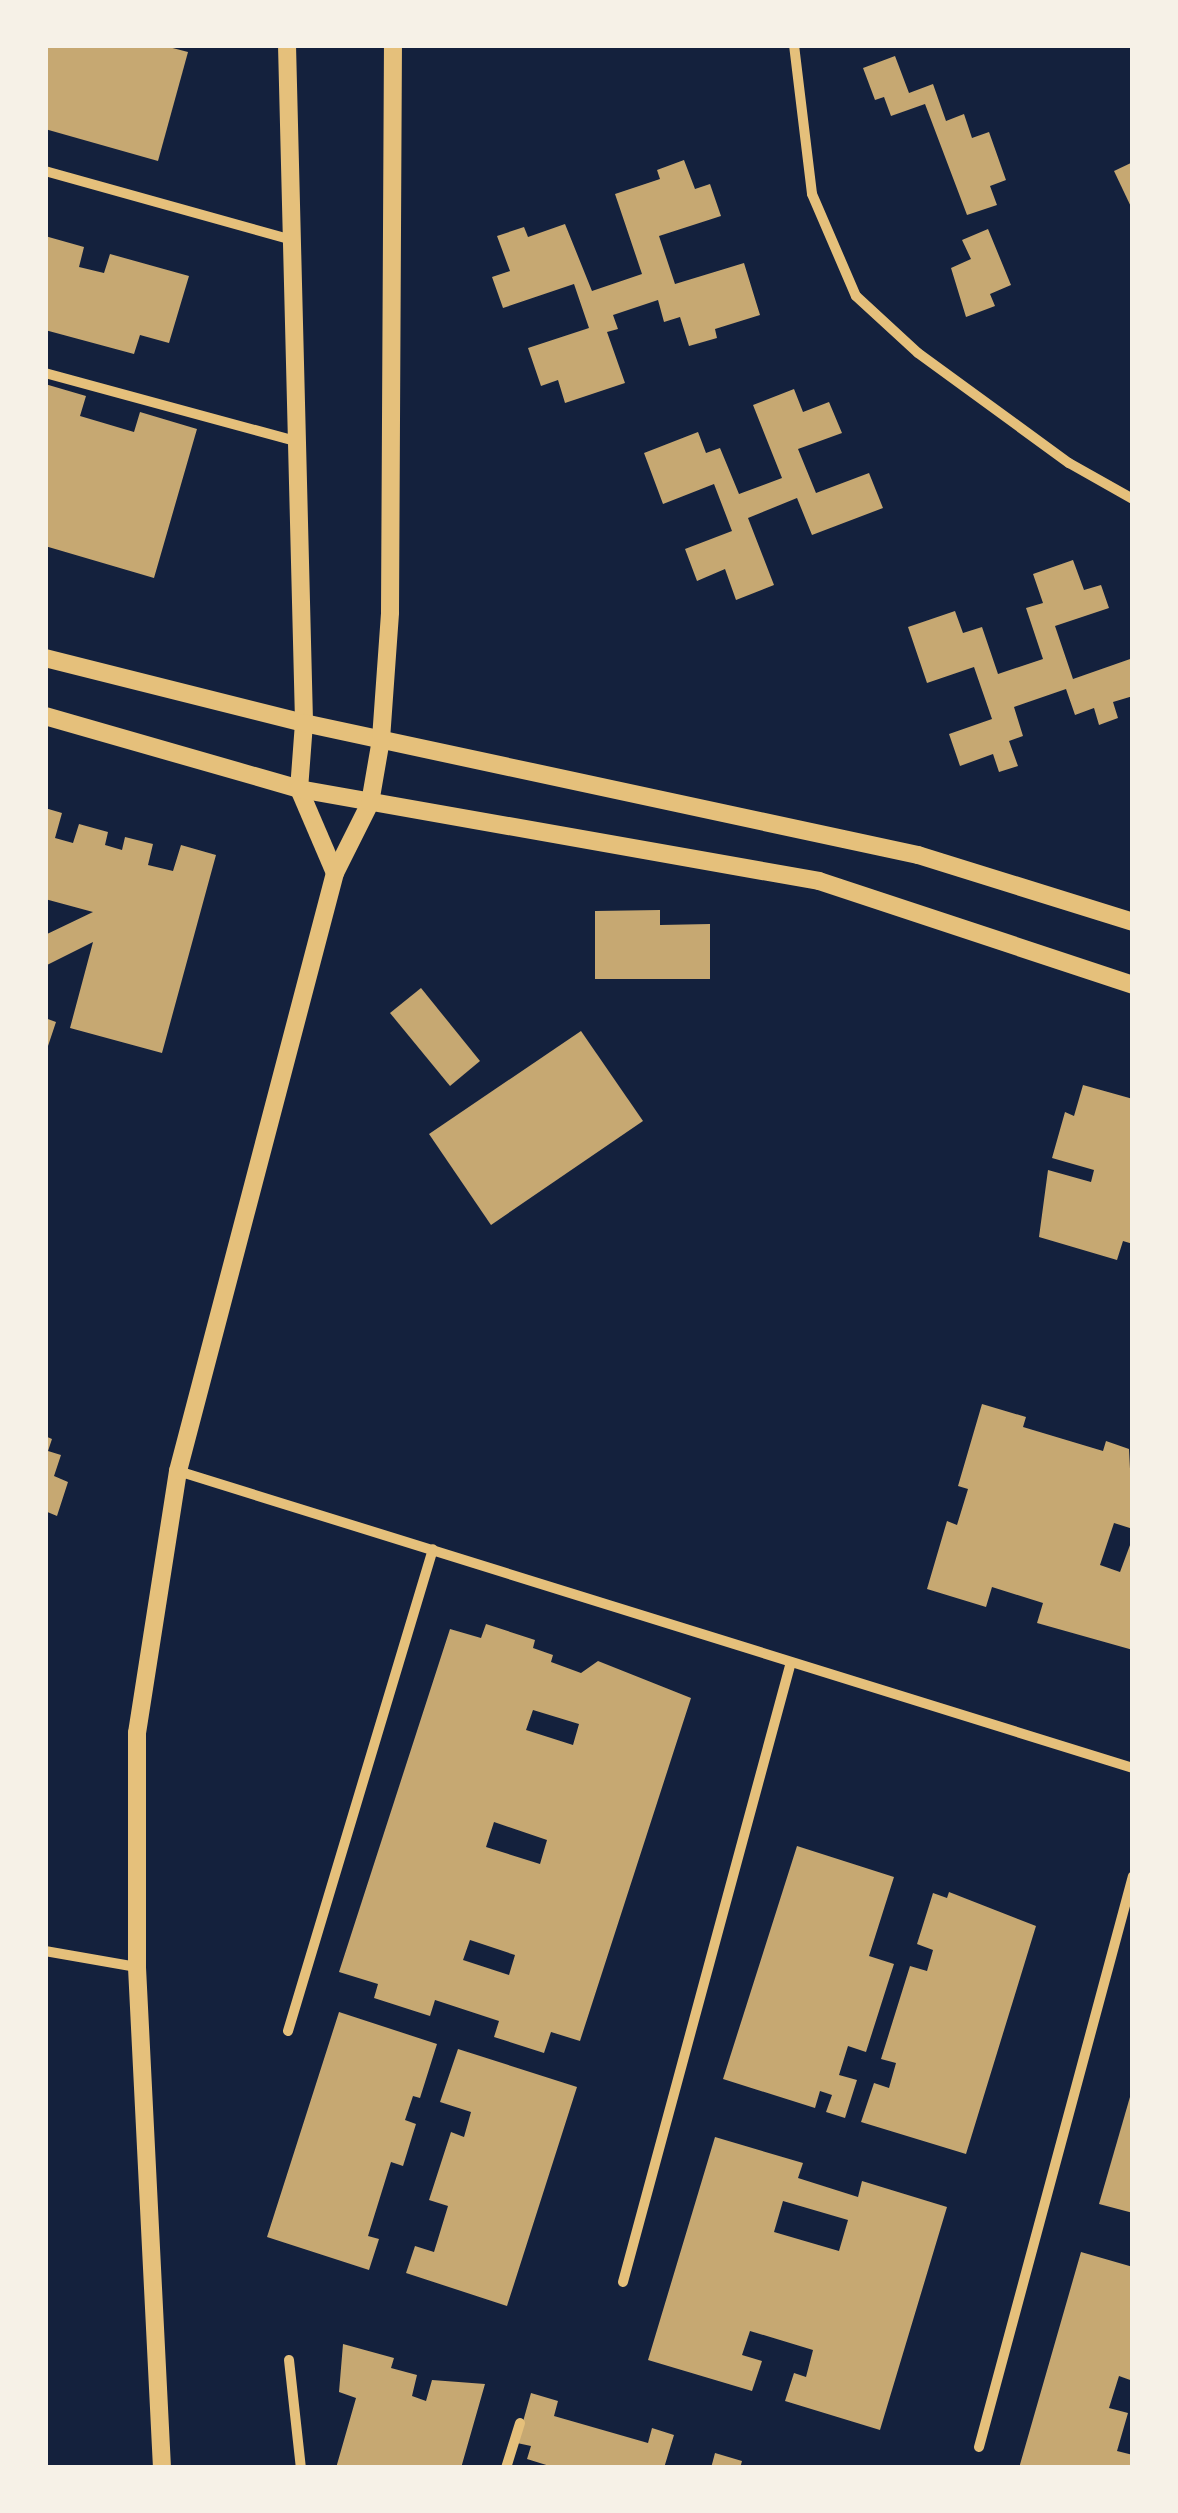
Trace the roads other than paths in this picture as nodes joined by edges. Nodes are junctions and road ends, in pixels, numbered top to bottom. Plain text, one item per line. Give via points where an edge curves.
1 (287, 45) edge
2 (393, 45) edge
3 (794, 45) edge
4 (45, 171) edge
5 (288, 239) junction
6 (45, 374) edge
7 (296, 441) junction
8 (1133, 498) edge
9 (45, 658) edge
10 (45, 716) edge
11 (304, 723) junction
12 (380, 739) junction
13 (299, 789) junction
14 (370, 803) junction
15 (336, 873) junction
16 (1133, 922) edge
17 (1133, 985) edge
18 (178, 1471) junction
19 (432, 1549) junction
20 (792, 1662) junction
21 (1133, 1768) edge
22 (1133, 1876) edge
23 (45, 1951) edge
24 (137, 1967) junction
25 (288, 2031) dead end
26 (623, 2282) dead end
27 (289, 2360) dead end
28 (520, 2423) dead end
29 (979, 2447) dead end
30 (162, 2468) edge
31 (300, 2468) edge
32 (506, 2468) edge

1 - 5 street
2 - 12 street via 390,612
3 - 8 street via 812,194 856,296 918,352 1039,441
4 - 5 street
5 - 7 street
6 - 7 street
7 - 11 street
9 - 11 street
10 - 13 street
11 - 12 street
11 - 13 street
12 - 14 street
12 - 16 street via 918,854
13 - 14 street
13 - 15 street
14 - 15 street
14 - 17 street via 820,881
15 - 18 street
18 - 19 street
18 - 24 street via 136,1734
19 - 20 street
19 - 25 street
20 - 21 street
20 - 26 street
22 - 29 street
23 - 24 street
24 - 30 street
27 - 31 street
28 - 32 street

